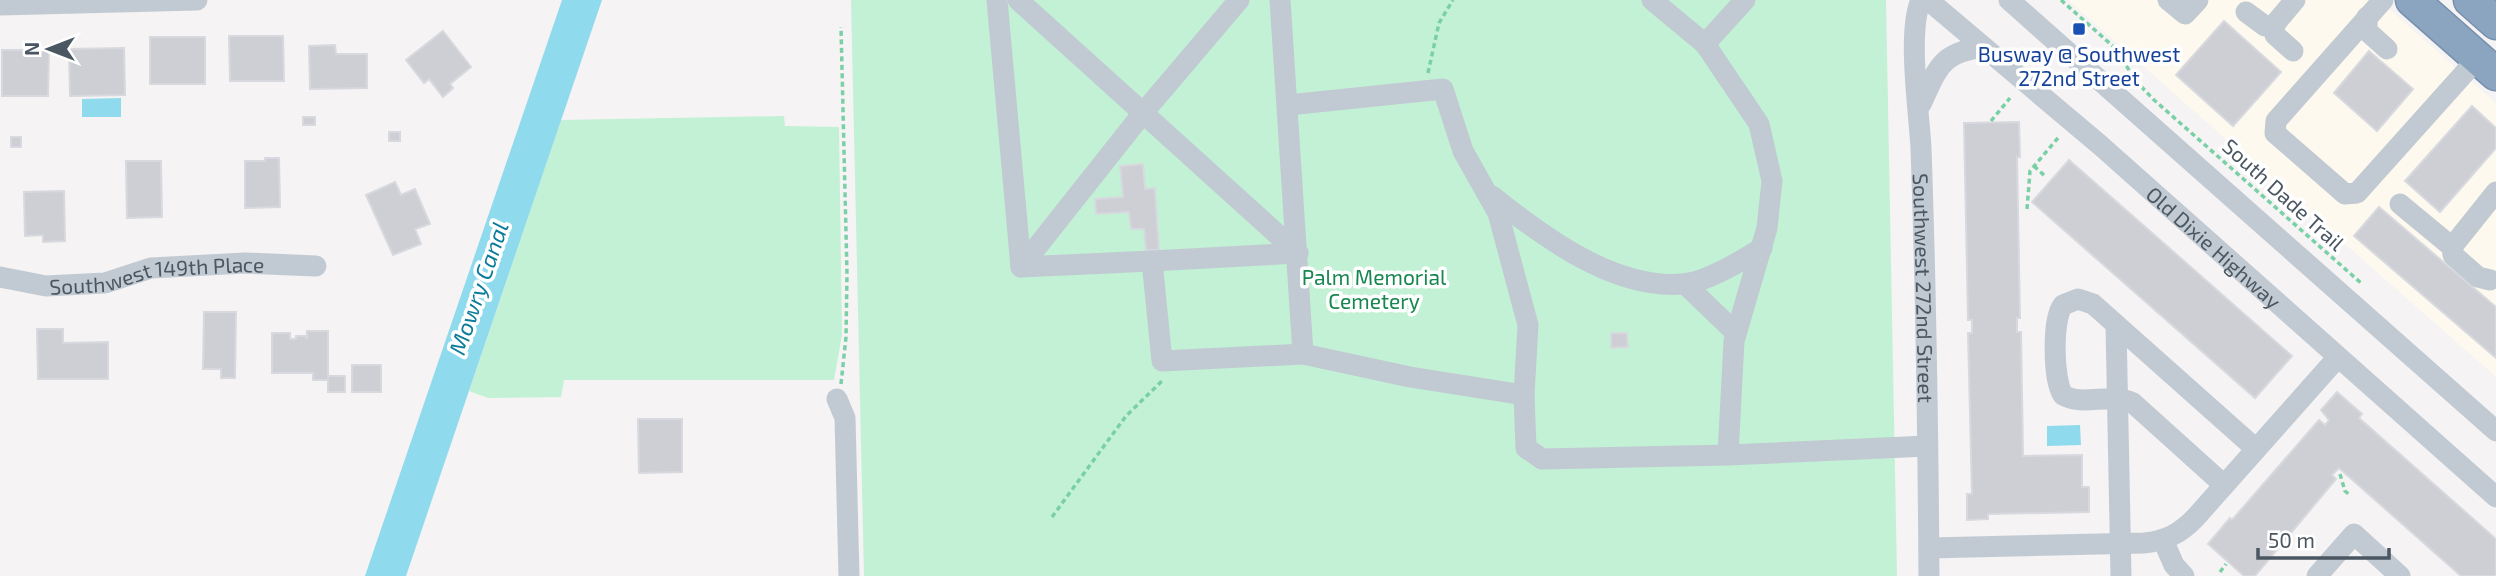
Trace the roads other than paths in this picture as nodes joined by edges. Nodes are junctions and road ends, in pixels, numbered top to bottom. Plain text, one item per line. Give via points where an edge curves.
1 (197, 0) edge
2 (997, 0) edge
3 (1018, 0) edge
4 (1238, 0) edge
5 (1280, 0) edge
6 (1652, 0) edge
7 (1745, 0) edge
8 (1921, 0) edge
9 (1928, 0) edge
10 (2009, 0) edge
11 (2168, 0) edge
12 (2198, 0) edge
13 (2295, 0) edge
14 (2382, 0) edge
15 (2412, 0) edge
16 (2470, 0) edge
17 (2493, 0) edge
18 (0, 5) edge
19 (1676, 7) edge
20 (2246, 12) dead end
21 (2496, 14) edge
22 (2367, 17) junction
23 (2496, 23) edge
24 (2274, 25) junction
25 (1705, 44) junction
26 (1983, 47) junction
27 (2387, 49) dead end
28 (2293, 51) dead end
29 (2482, 58) edge
30 (1288, 105) junction
31 (1919, 109) junction
32 (1143, 113) junction
33 (1486, 191) junction
34 (2496, 192) edge
35 (2400, 204) dead end
36 (2452, 247) junction
37 (1762, 248) junction
38 (1298, 253) junction
39 (1152, 261) junction
40 (316, 266) dead end
41 (1021, 267) junction
42 (0, 277) edge
43 (2494, 281) edge
44 (1685, 284) junction
45 (2116, 325) junction
46 (1736, 333) junction
47 (1303, 354) junction
48 (2338, 357) junction
49 (1524, 396) junction
50 (2118, 398) junction
51 (837, 399) road end
52 (2496, 431) edge
53 (1927, 446) junction
54 (2256, 449) junction
55 (1728, 455) junction
56 (2224, 485) junction
57 (2496, 497) edge
58 (2163, 540) junction
59 (2121, 544) junction
60 (1929, 548) junction
61 (849, 576) edge
62 (1929, 576) edge
63 (2121, 576) edge
64 (2184, 576) edge
65 (2317, 576) edge
66 (2400, 576) edge

1 - 18 street
2 - 41 street
3 - 32 street
4 - 32 street
5 - 30 street
6 - 19 street
7 - 25 street
8 - 31 street, Southwest 272nd Street via 1914,31
9 - 26 street, Old Dixie Highway
10 - 52 street
11 - 12 street via 2185,15
13 - 24 street
14 - 22 street
15 - 29 highway
16 - 23 highway
17 - 21 street
19 - 25 street
20 - 24 street via 2265,26
22 - 27 street via 2367,30
22 - 29 street via 2276,121 2275,133 2345,194 2357,193
24 - 28 street via 2275,35
25 - 37 street via 1759,124 1772,181
26 - 31 street via 1957,52 1942,62
26 - 48 street, Old Dixie Highway
30 - 33 street via 1443,89 1463,151
30 - 38 street
31 - 53 street, Southwest 272nd Street
32 - 38 street
32 - 41 street
33 - 44 street via 1581,259 1639,280
33 - 49 street via 1498,213 1528,325
34 - 36 street
35 - 36 street
36 - 43 street via 2453,255 2478,277
37 - 44 street via 1730,268
37 - 46 street
38 - 39 street
38 - 47 street
39 - 41 street
39 - 47 street via 1162,360
40 - 42 street, Southwest 149th Place via 246,263 150,268 105,283 46,286
44 - 46 street
45 - 50 street
45 - 50 street via 2093,304 2078,299 2063,305 2056,319 2057,382 2063,395 2076,399
45 - 54 street
46 - 55 street
47 - 49 street
48 - 54 street
48 - 57 street, Old Dixie Highway
49 - 55 street via 1526,448 1542,458
50 - 56 street via 2133,403
50 - 59 street
51 - 61 street via 845,418
53 - 55 street
53 - 60 street, Southwest 272nd Street
54 - 56 street
56 - 58 street via 2185,528
58 - 59 street
58 - 64 street
59 - 60 street
59 - 63 street
60 - 62 street, Southwest 272nd Street
65 - 66 street via 2354,534

